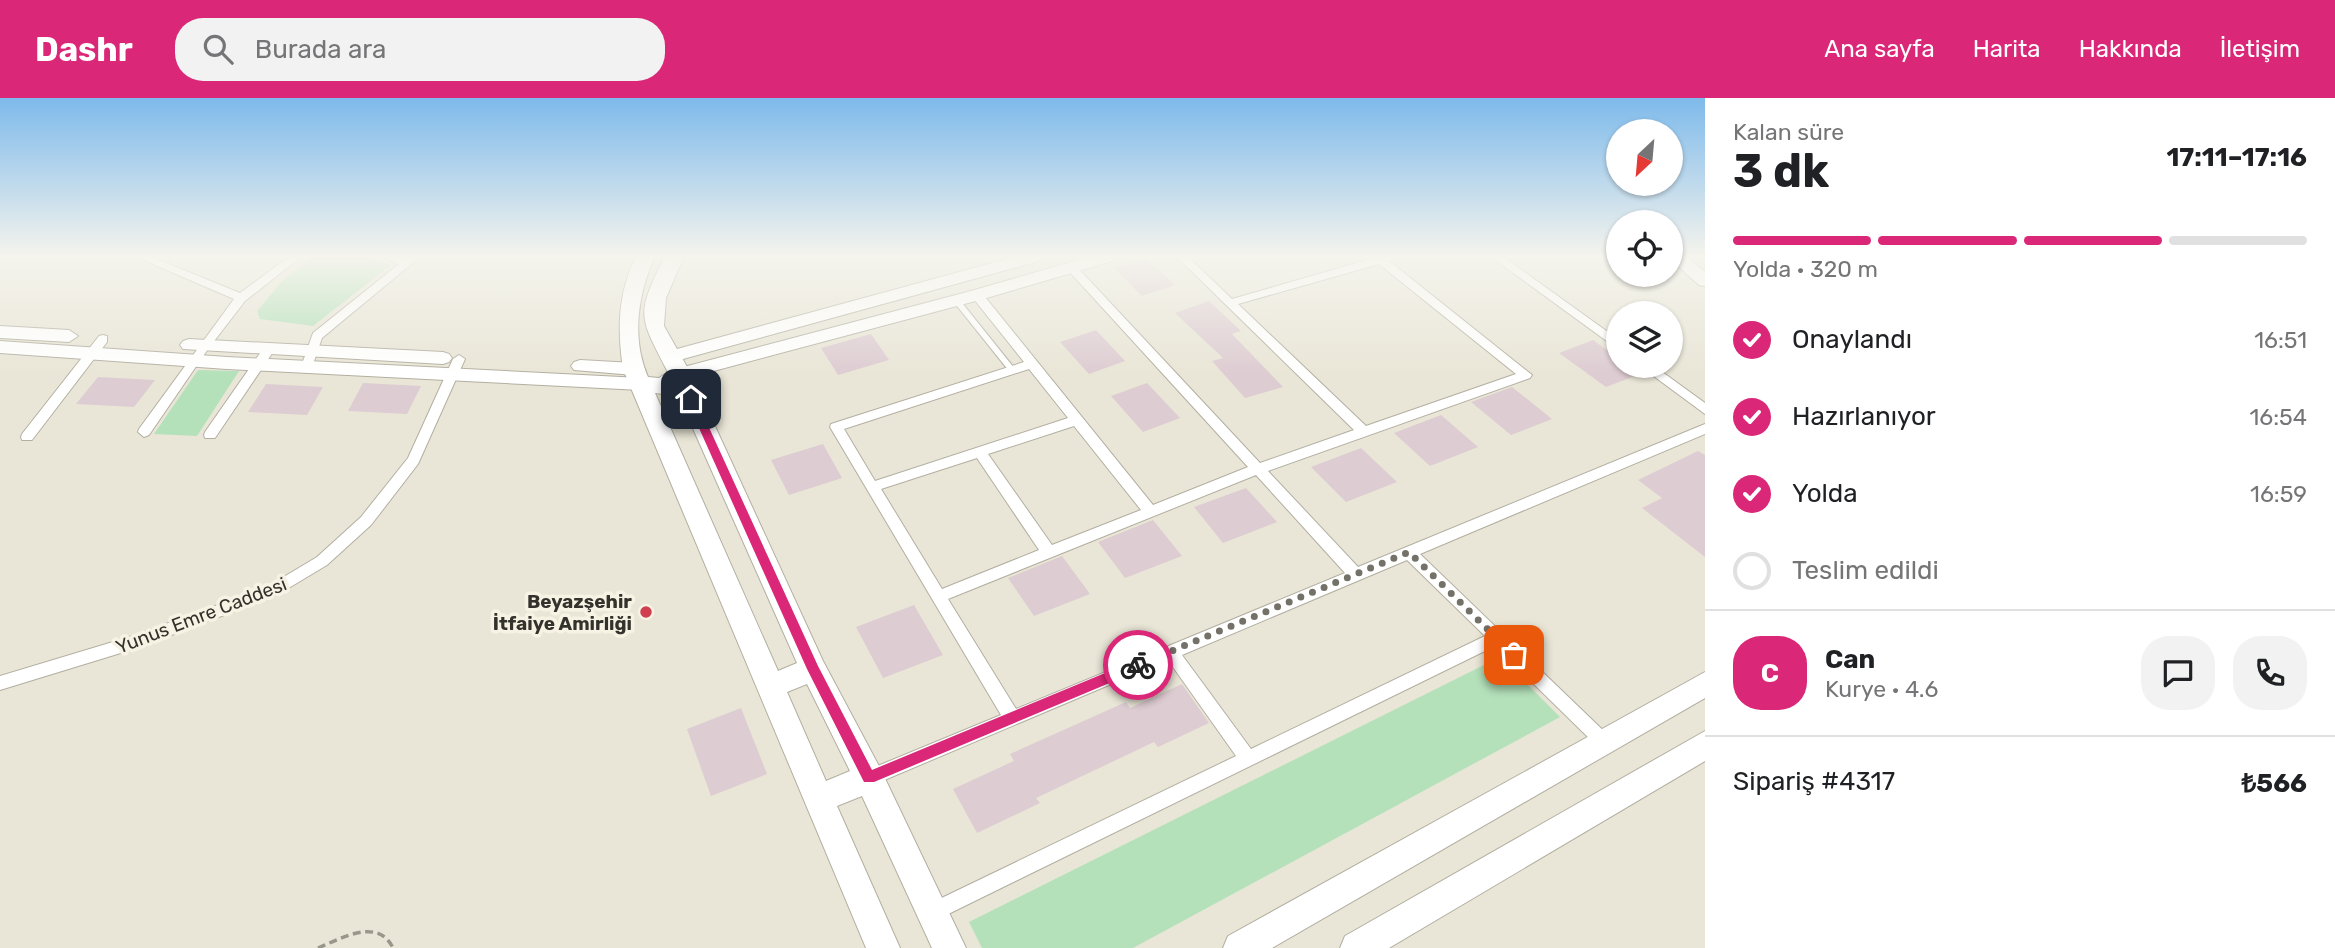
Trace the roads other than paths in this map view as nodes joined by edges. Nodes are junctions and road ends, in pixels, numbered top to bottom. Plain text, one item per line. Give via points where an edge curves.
1 (976, 295) edge
2 (235, 296) edge
3 (244, 296) edge
4 (366, 296) edge
5 (630, 296) edge
6 (657, 296) edge
7 (906, 296) edge
8 (973, 296) edge
9 (1097, 296) edge
10 (1222, 296) edge
11 (1256, 296) edge
12 (1432, 296) edge
13 (1550, 296) edge
14 (241, 298) junction
15 (956, 300) junction
16 (1230, 303) junction
17 (1, 336) edge
18 (1606, 337) edge
19 (98, 345) junction
20 (269, 349) junction
21 (199, 353) junction
22 (310, 358) junction
23 (1032, 364) junction
24 (257, 365) junction
25 (456, 365) junction
26 (676, 365) junction
27 (1012, 370) junction
28 (637, 376) junction
29 (1662, 378) edge
30 (1705, 409) edge
31 (1077, 420) junction
32 (1705, 429) edge
33 (144, 432) dead end
34 (1364, 432) junction
35 (210, 435) dead end
36 (27, 437) dead end
37 (980, 452) junction
38 (1258, 470) junction
39 (872, 487) junction
40 (1151, 513) junction
41 (1409, 552) junction
42 (1049, 553) junction
43 (1356, 575) junction
44 (938, 597) junction
45 (1496, 638) junction
46 (1171, 652) junction
47 (813, 669) junction
48 (0, 682) edge
49 (1705, 684) edge
50 (771, 686) junction
51 (1012, 718) junction
52 (1603, 741) junction
53 (1705, 745) edge
54 (1248, 759) junction
55 (869, 778) junction
56 (819, 799) junction
57 (932, 914) junction
58 (883, 948) edge
59 (948, 948) edge
60 (1240, 948) edge
61 (1357, 948) edge

1 - 23 street
2 - 14 street
3 - 14 street
4 - 22 street via 317,335
5 - 28 highway via 627,335
6 - 26 highway via 654,326
7 - 26 main road
8 - 15 main road
9 - 38 street
10 - 16 street
11 - 16 street
12 - 34 street via 1526,375
13 - 18 street
14 - 21 street
15 - 26 main road
15 - 27 lane
16 - 34 street
17 - 19 main road
19 - 21 main road
19 - 36 street
20 - 21 main road
20 - 22 main road
20 - 24 street
21 - 24 main road
21 - 33 street
22 - 24 main road
22 - 25 main road
23 - 27 street
23 - 31 street
24 - 35 street
25 - 28 main road
25 - 48 street, Yunus Emre Caddesi via 413,460 397,483 353,535 307,572 272,591 138,642
26 - 28 highway via 651,358
26 - 28 highway via 663,386
26 - 47 highway
27 - 39 street via 836,427
28 - 50 highway
29 - 30 street
31 - 37 street
31 - 40 street
32 - 41 street
34 - 38 street
37 - 39 street
37 - 42 street
38 - 40 street
38 - 43 street
39 - 44 street
40 - 42 street
41 - 43 street
41 - 45 street
42 - 44 street
43 - 46 street
44 - 51 street
45 - 52 street
45 - 54 street
46 - 51 street
46 - 54 street
47 - 50 highway
47 - 55 highway
49 - 52 highway
50 - 56 highway
51 - 55 street
52 - 60 highway
53 - 61 highway
54 - 57 street
55 - 56 highway
55 - 57 highway
56 - 58 highway
57 - 59 highway

